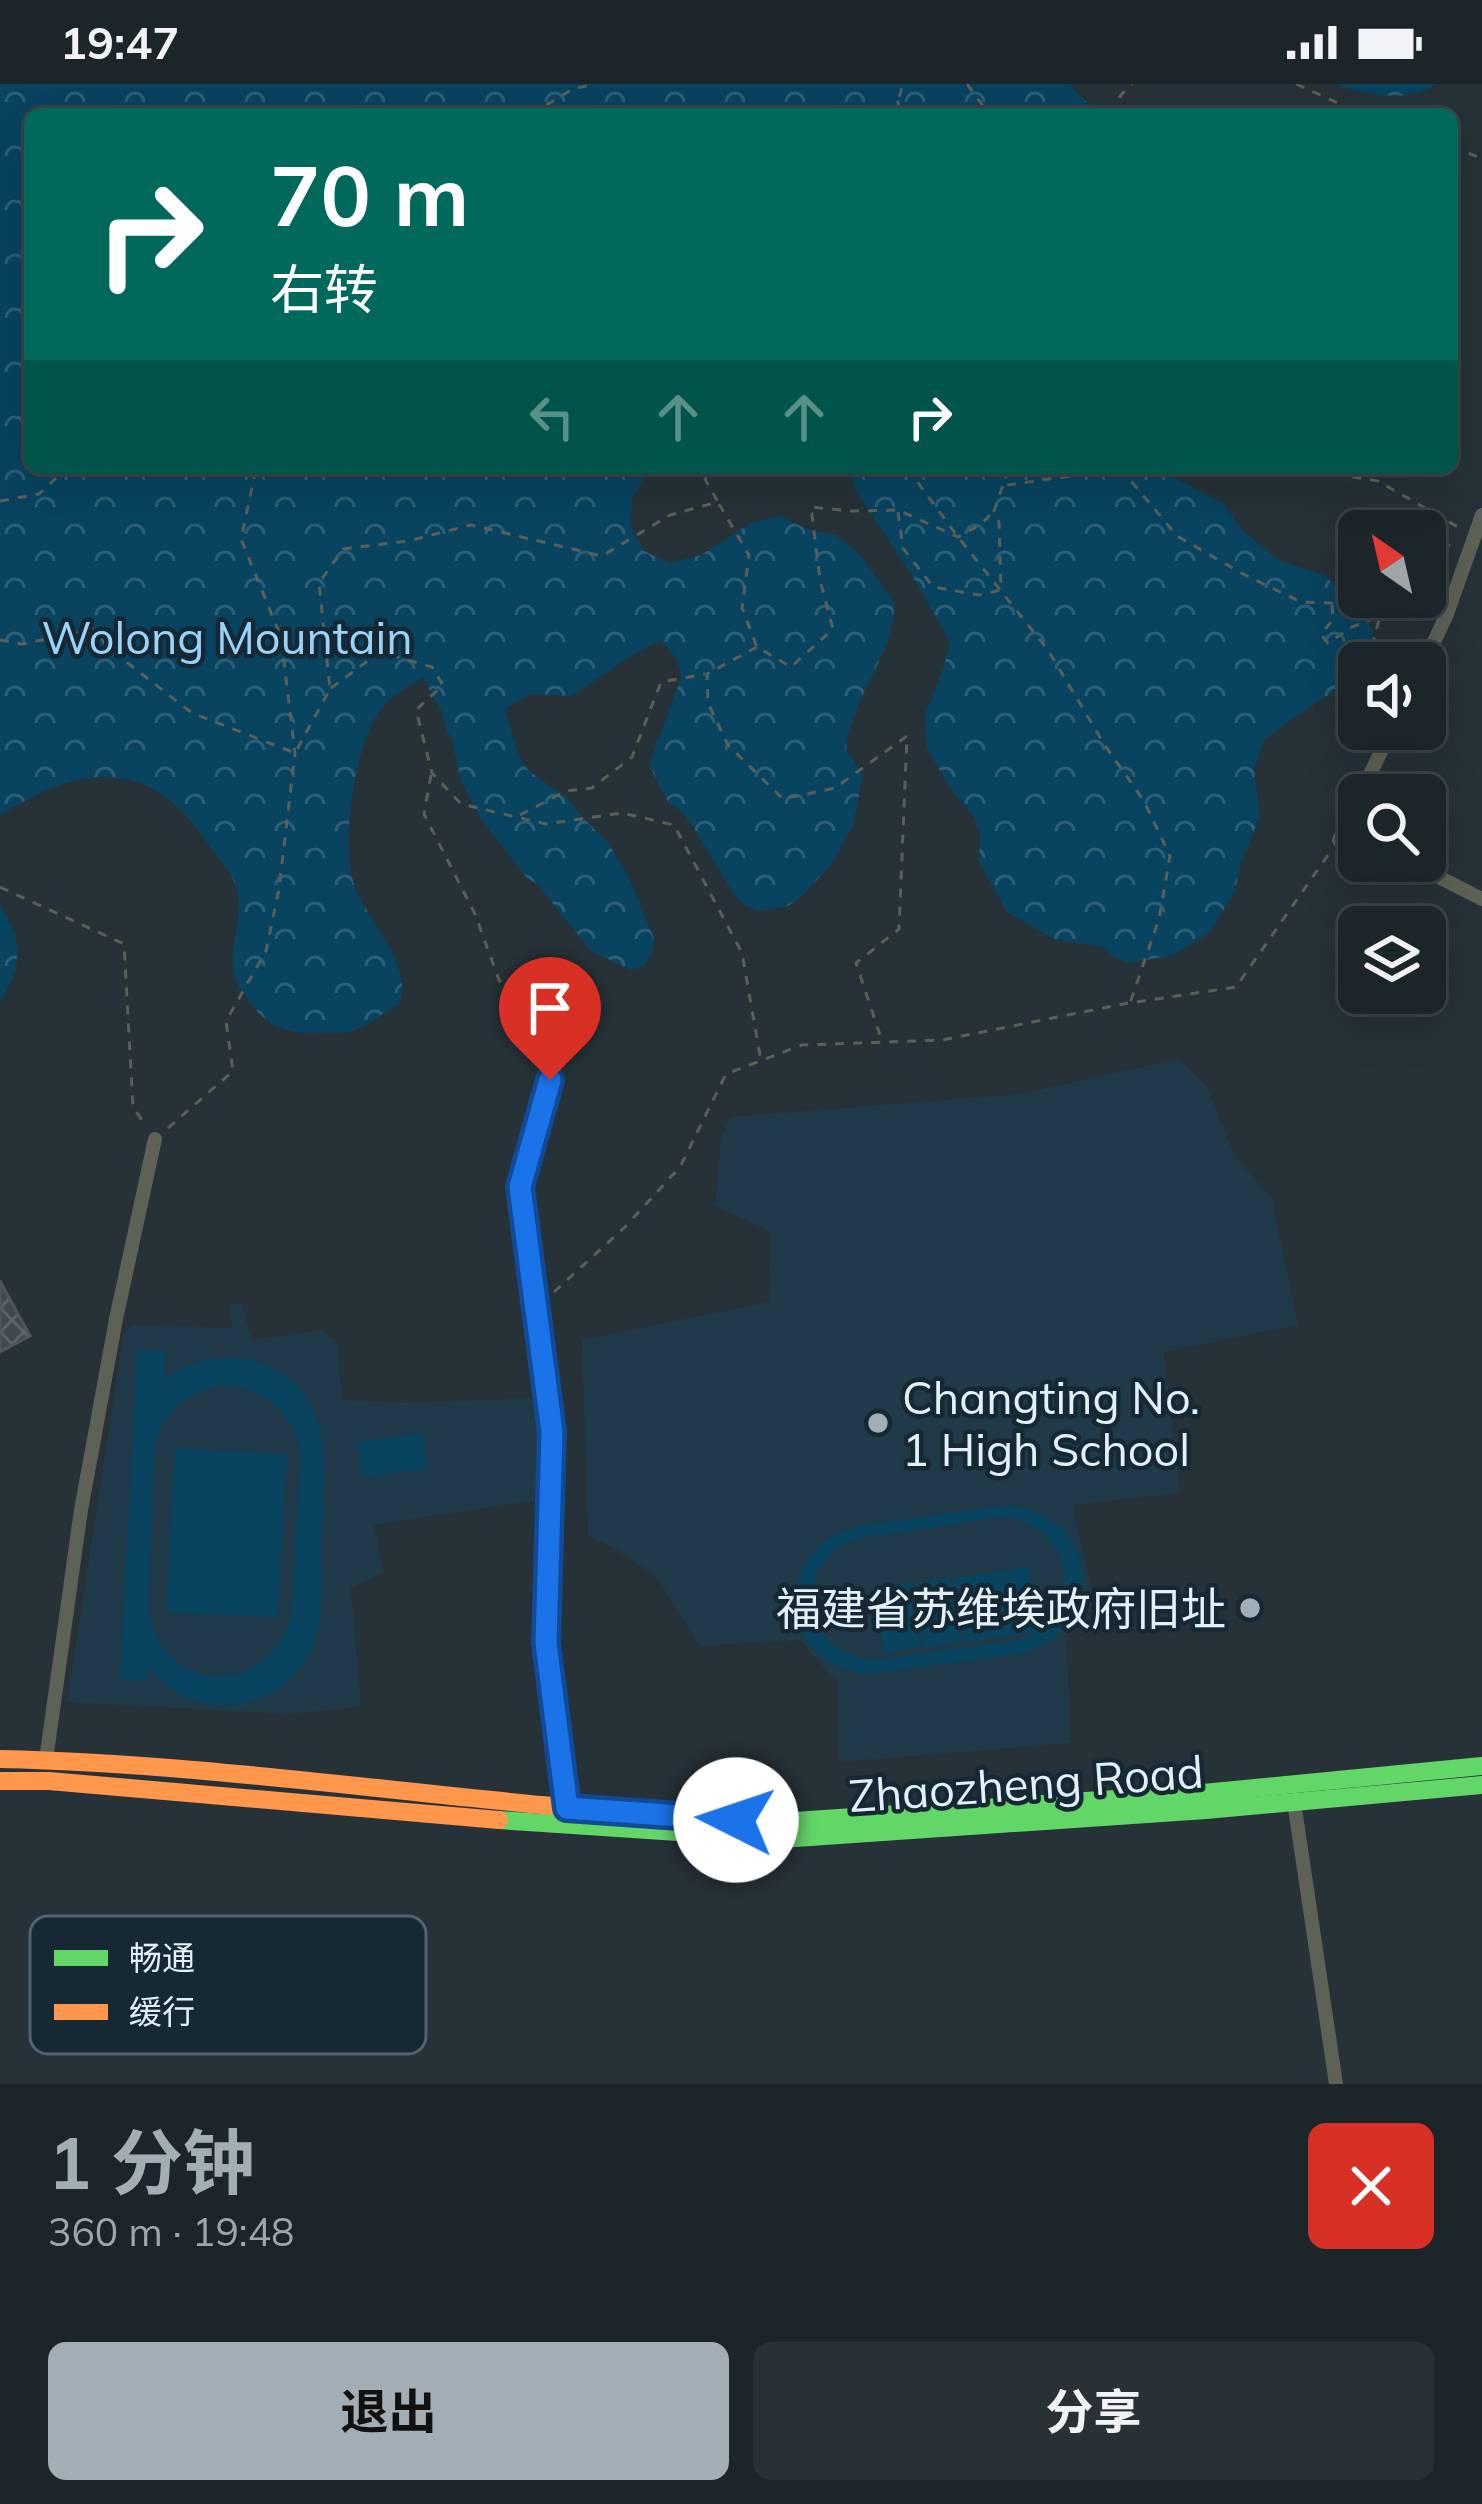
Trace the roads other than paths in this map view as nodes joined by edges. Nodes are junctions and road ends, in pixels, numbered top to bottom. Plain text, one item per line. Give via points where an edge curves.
1 (1482, 515) edge
2 (1434, 642) edge
3 (1446, 881) edge
4 (1482, 899) edge
5 (550, 1080) road end
6 (154, 1139) road end
7 (0, 1759) edge
8 (46, 1760) junction
9 (1482, 1766) edge
10 (0, 1781) edge
11 (1482, 1785) edge
12 (1294, 1802) junction
13 (567, 1808) junction
14 (1336, 2084) edge

1 - 2 street
3 - 4 street
5 - 13 main road via 520,1187 552,1432 546,1643
6 - 8 street via 81,1510
7 - 8 main road
8 - 13 main road
9 - 13 main road via 780,1822
10 - 12 main road, Zhaozheng Road via 782,1839
11 - 12 main road, Zhaozheng Road
12 - 14 street

